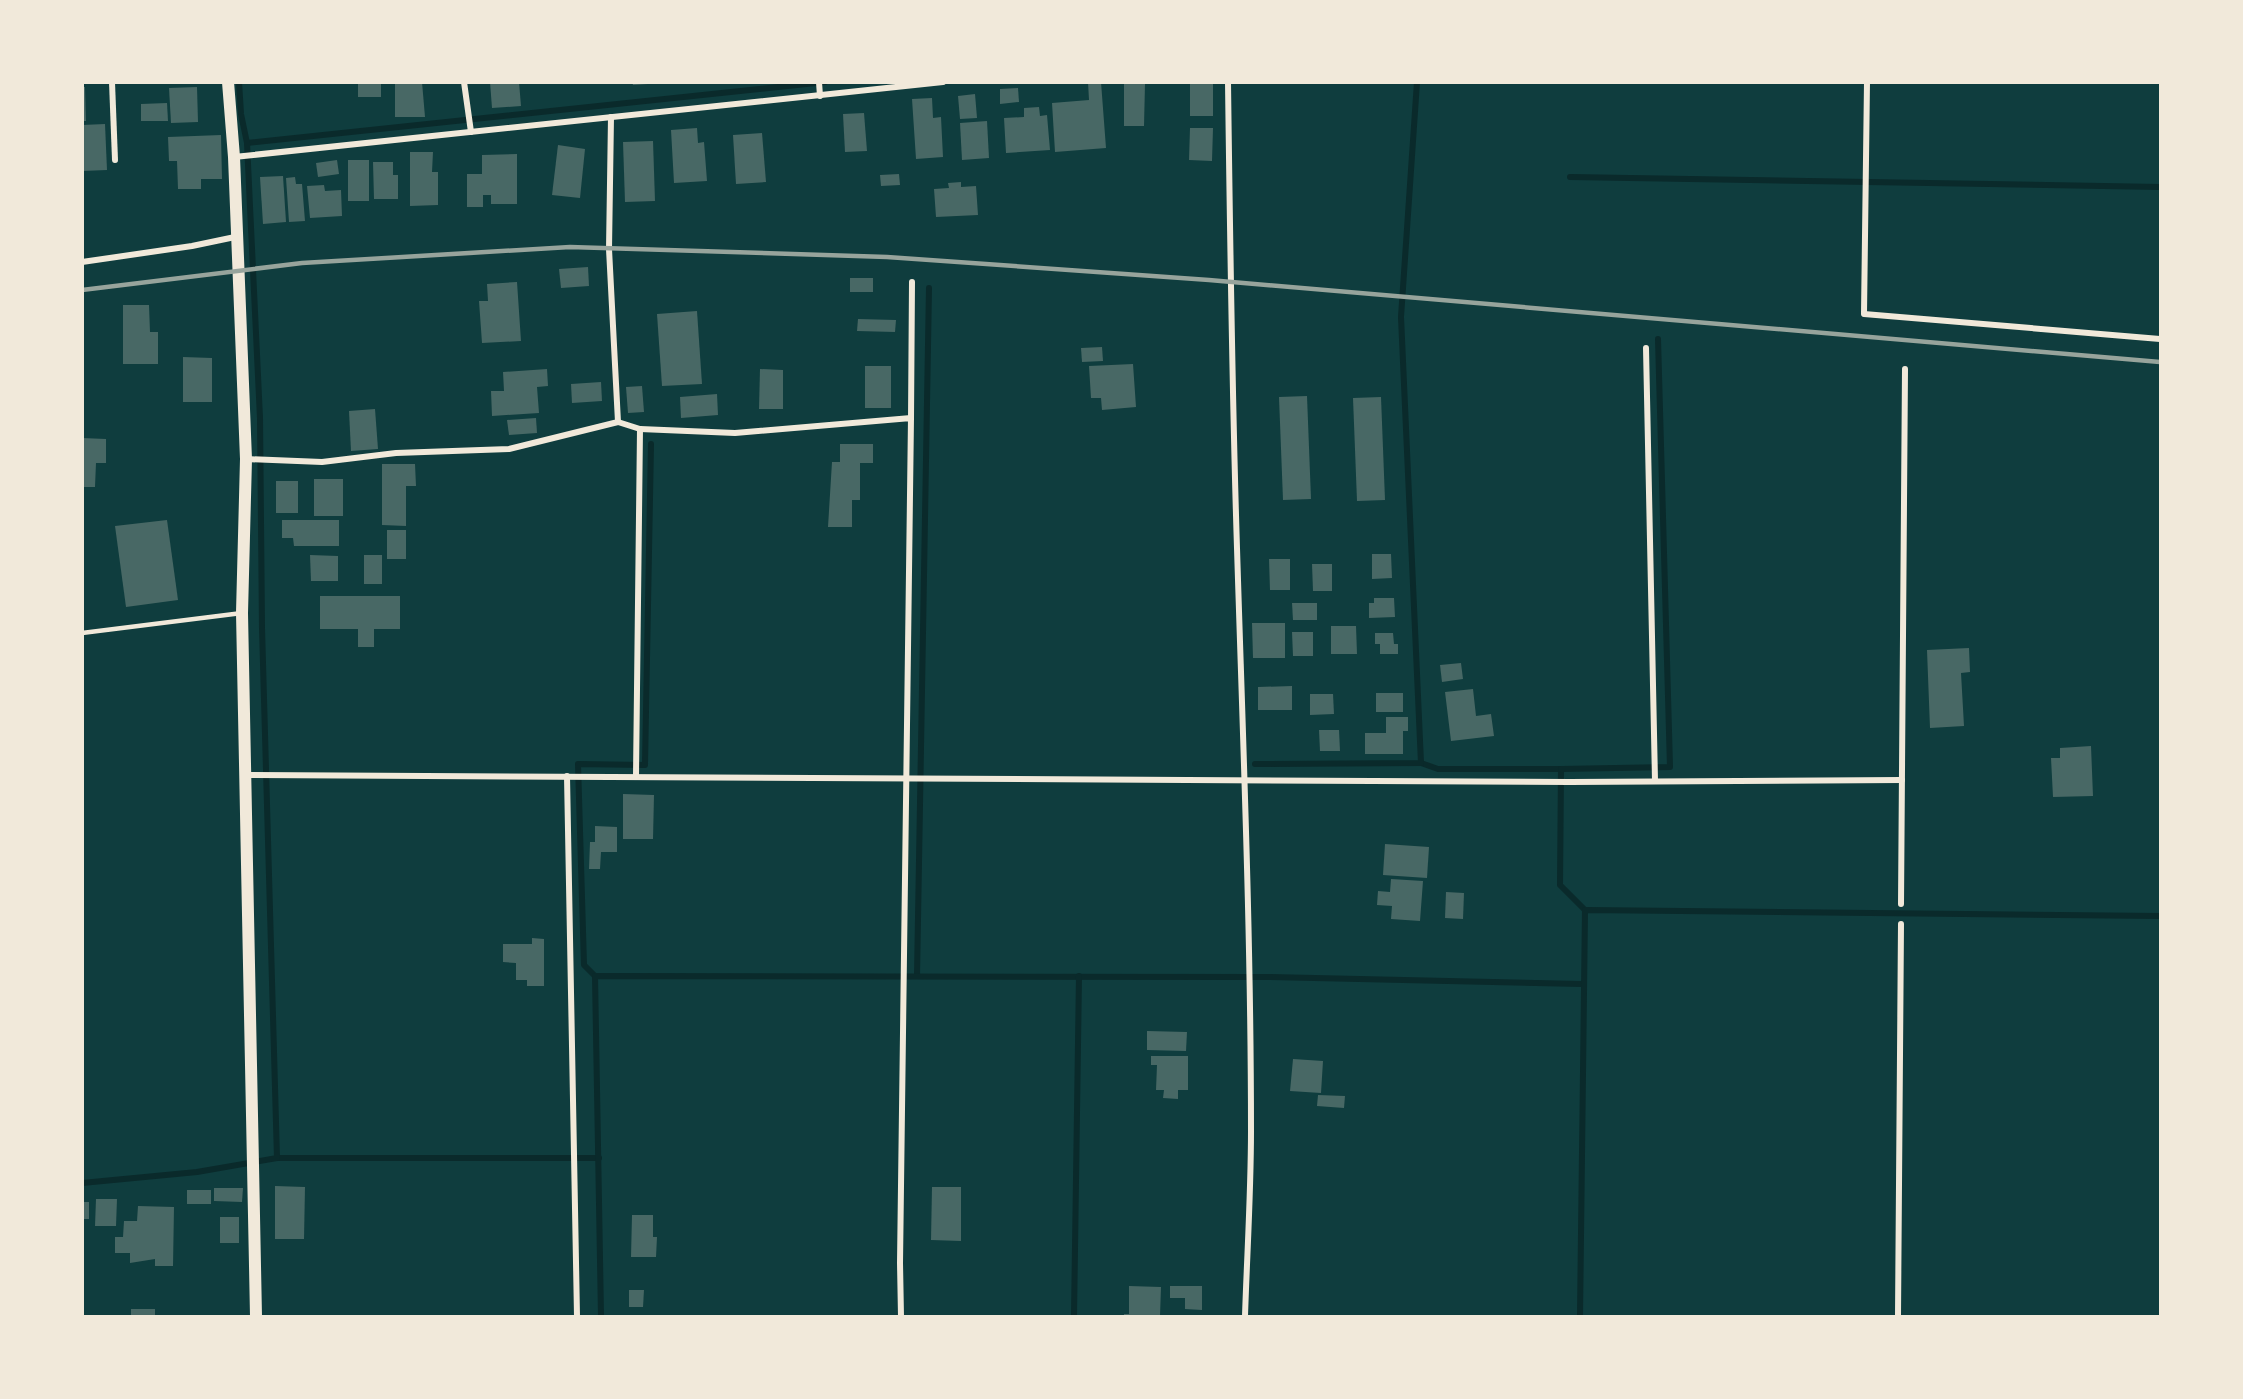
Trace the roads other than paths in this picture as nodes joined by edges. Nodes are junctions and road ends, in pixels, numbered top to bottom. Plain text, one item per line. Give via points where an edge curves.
1 (111, 82) edge
2 (228, 82) edge
3 (464, 82) edge
4 (819, 82) edge
5 (943, 82) edge
6 (1228, 82) edge
7 (1867, 82) edge
8 (819, 93) junction
9 (611, 117) junction
10 (471, 129) junction
11 (238, 157) junction
12 (115, 160) dead end
13 (235, 237) junction
14 (82, 261) edge
15 (912, 282) dead end
16 (2160, 339) edge
17 (1646, 348) dead end
18 (1905, 369) dead end
19 (911, 418) junction
20 (618, 422) junction
21 (640, 429) junction
22 (250, 459) junction
23 (242, 613) junction
24 (82, 633) edge
25 (635, 773) junction
26 (252, 775) junction
27 (569, 776) junction
28 (909, 777) junction
29 (1655, 778) junction
30 (1246, 779) junction
31 (1902, 780) junction
32 (1901, 904) dead end
33 (1901, 924) dead end
34 (256, 1317) edge
35 (577, 1317) edge
36 (902, 1317) edge
37 (1245, 1317) edge
38 (1898, 1317) edge

1 - 12 street
2 - 11 main road
3 - 10 street
4 - 8 street
5 - 8 street
6 - 30 street via 1237,548
7 - 16 street via 1864,314
8 - 9 street
9 - 10 street
9 - 20 street via 609,249
10 - 11 street
11 - 13 main road
13 - 14 street
13 - 22 main road
15 - 19 street
17 - 29 street
18 - 31 street
19 - 21 street via 735,433
19 - 28 street
20 - 21 street
20 - 22 street via 509,448 396,453 322,462
21 - 25 street
22 - 23 main road
23 - 24 lane
23 - 26 main road
25 - 27 street
25 - 28 street
26 - 27 street
26 - 34 main road
27 - 35 street
28 - 30 street
28 - 36 street
29 - 30 street via 1570,782
29 - 31 street
30 - 37 street via 1251,1133
31 - 32 street
33 - 38 street

